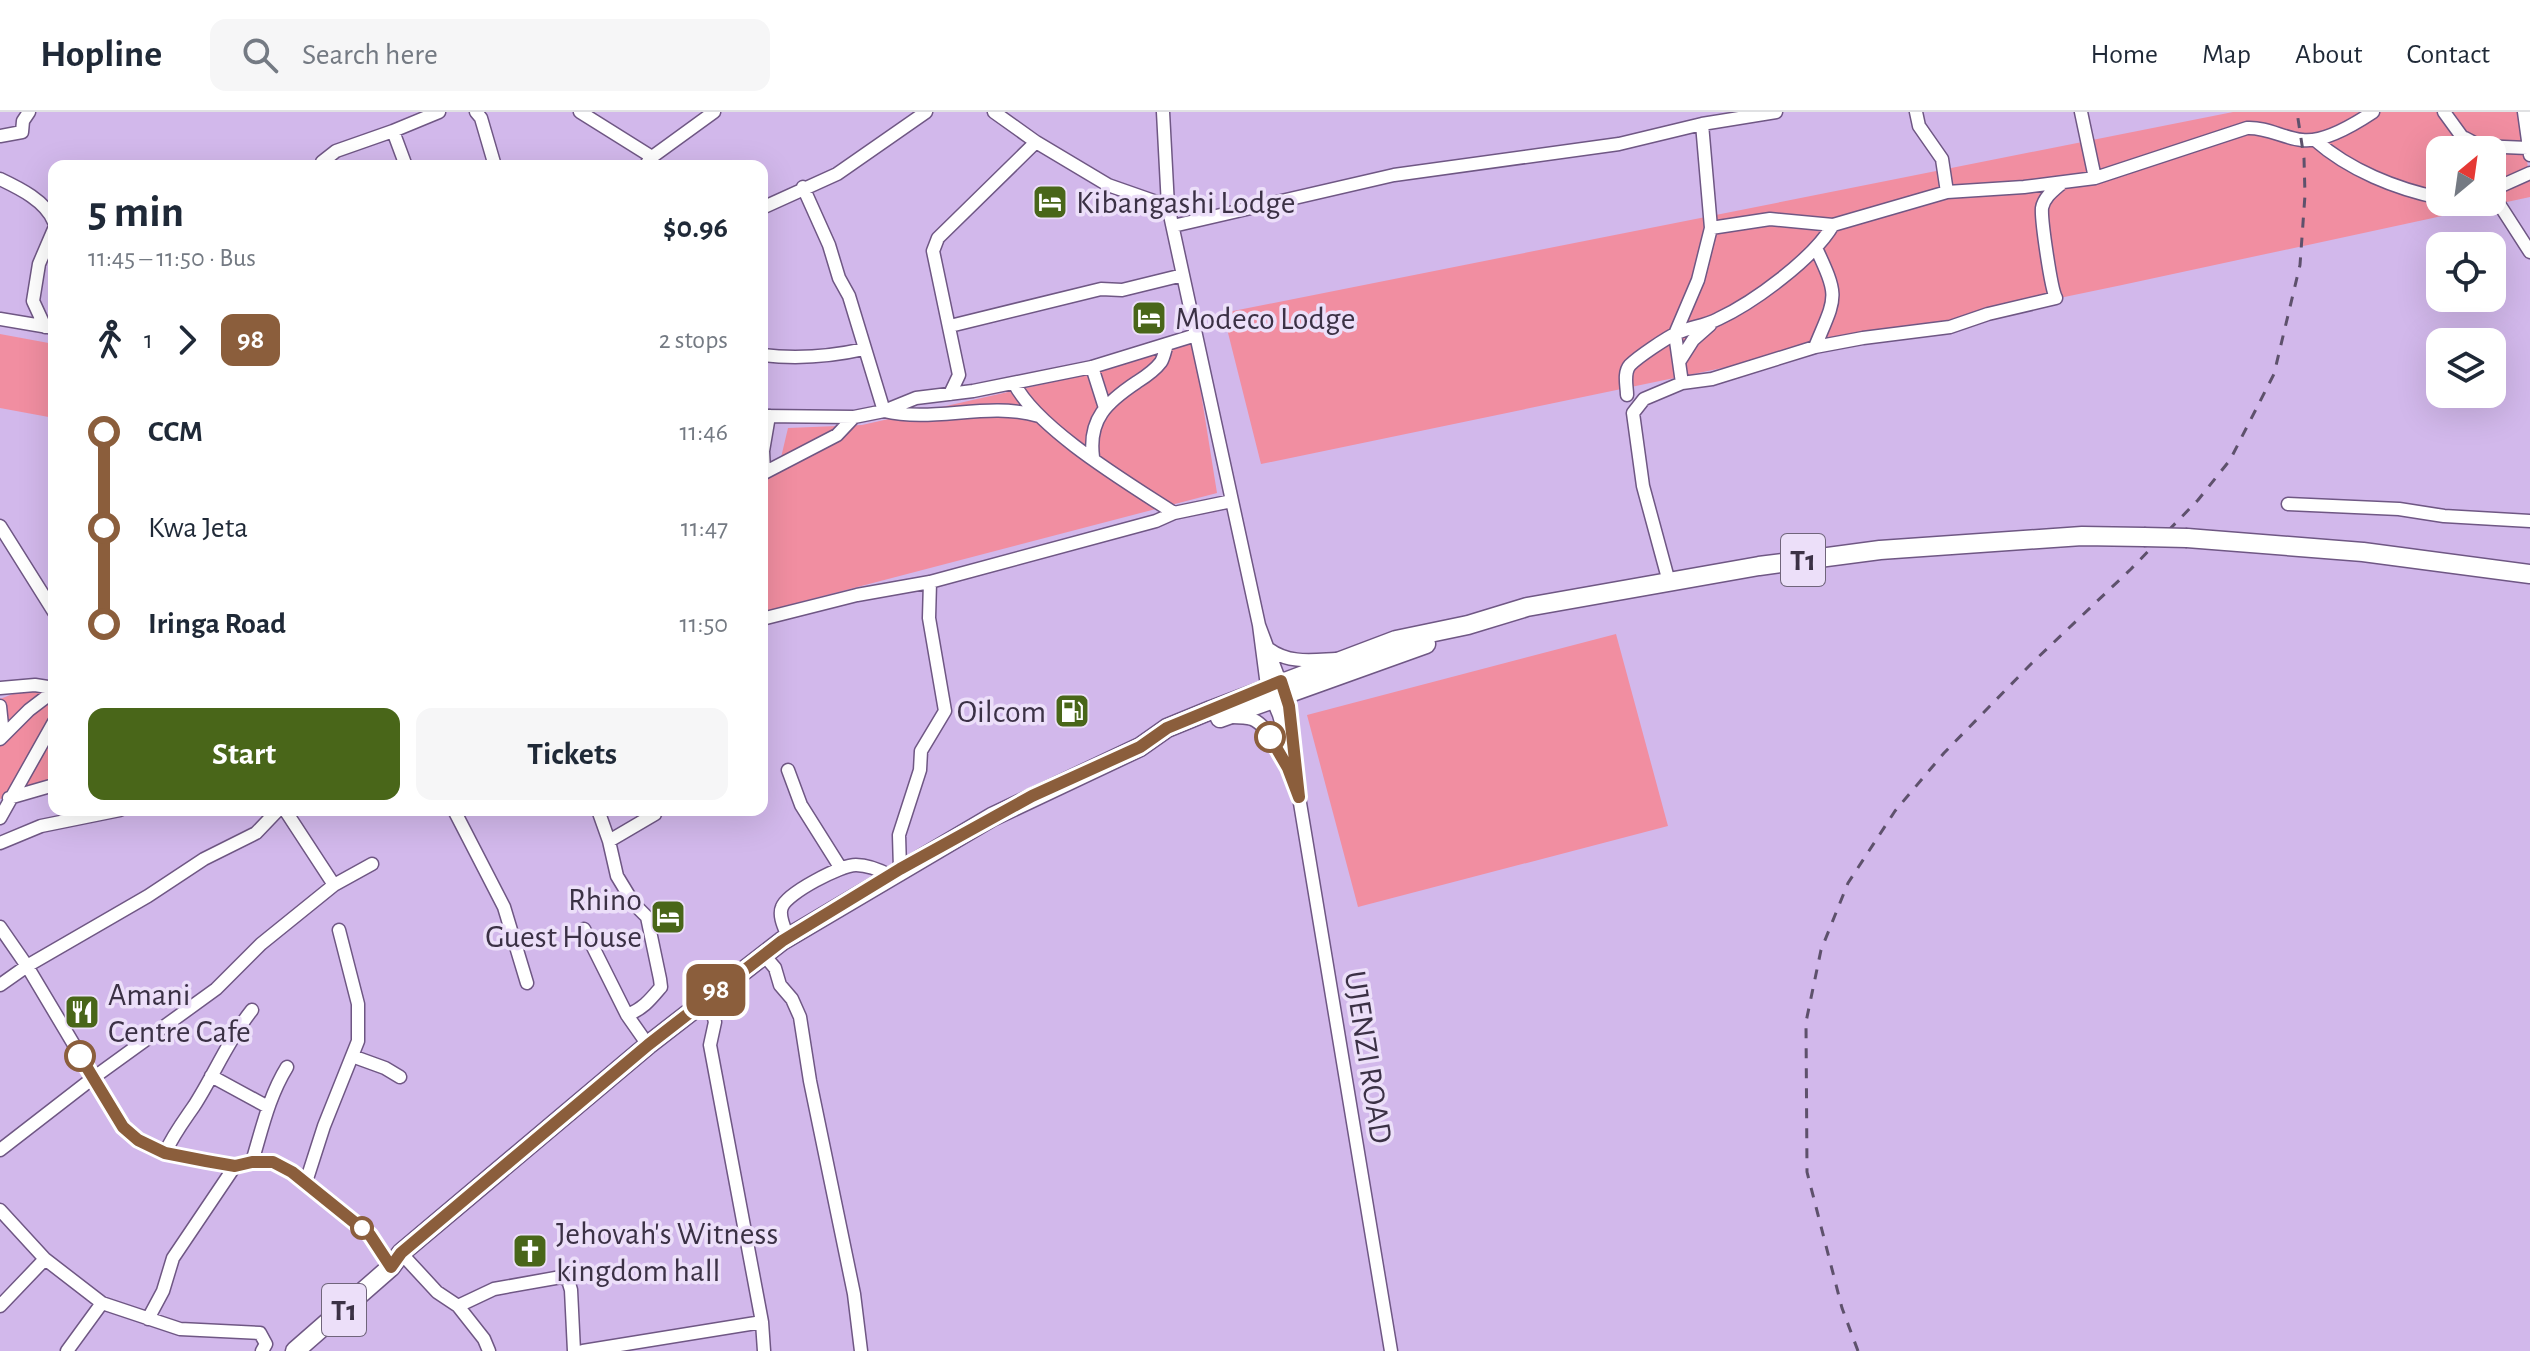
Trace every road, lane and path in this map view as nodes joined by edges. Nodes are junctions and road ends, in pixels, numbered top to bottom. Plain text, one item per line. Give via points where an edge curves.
1 (29, 112) edge
2 (439, 112) edge
3 (476, 112) edge
4 (580, 112) edge
5 (714, 112) edge
6 (926, 112) edge
7 (994, 112) edge
8 (1163, 112) edge
9 (1776, 112) edge
10 (1916, 112) edge
11 (2081, 112) edge
12 (2373, 112) edge
13 (2444, 112) edge
14 (2524, 112) edge
15 (1702, 124) junction
16 (393, 131) junction
17 (0, 136) edge
18 (2462, 136) edge
19 (2315, 140) junction
20 (1036, 142) junction
21 (2506, 149) edge
22 (2529, 152) edge
23 (325, 160) edge
24 (404, 160) edge
25 (493, 160) edge
26 (648, 160) edge
27 (650, 160) edge
28 (2530, 173) edge
29 (2095, 178) junction
30 (0, 179) edge
31 (2062, 183) junction
32 (2506, 185) edge
33 (803, 187) junction
34 (2024, 187) junction
35 (1947, 192) junction
36 (2426, 195) edge
37 (768, 205) edge
38 (1168, 206) junction
39 (2042, 208) junction
40 (48, 212) edge
41 (2506, 214) edge
42 (1833, 225) junction
43 (1173, 226) junction
44 (1711, 228) junction
45 (48, 243) edge
46 (1816, 248) junction
47 (2530, 252) edge
48 (1183, 275) junction
49 (0, 319) edge
50 (1715, 321) junction
51 (48, 326) edge
52 (950, 326) junction
53 (48, 328) edge
54 (1675, 334) junction
55 (1196, 335) junction
56 (1167, 344) junction
57 (1815, 347) junction
58 (864, 349) junction
59 (768, 356) edge
60 (1679, 362) junction
61 (1092, 367) junction
62 (959, 375) junction
63 (1014, 383) junction
64 (1682, 383) junction
65 (973, 391) junction
66 (950, 394) junction
67 (1627, 395) dead end
68 (1105, 408) junction
69 (884, 411) junction
70 (768, 416) edge
71 (1039, 416) junction
72 (854, 417) junction
73 (1093, 457) junction
74 (768, 470) edge
75 (1232, 501) junction
76 (2288, 504) dead end
77 (1174, 513) junction
78 (2530, 521) edge
79 (0, 526) edge
80 (2530, 574) edge
81 (930, 582) junction
82 (1669, 582) junction
83 (48, 602) edge
84 (768, 617) edge
85 (1259, 625) junction
86 (1468, 625) junction
87 (1269, 649) junction
88 (1340, 659) junction
89 (0, 688) edge
90 (48, 688) edge
91 (1276, 690) junction
92 (48, 701) edge
93 (0, 706) edge
94 (1224, 717) junction
95 (48, 732) edge
96 (1, 737) edge
97 (1140, 747) junction
98 (788, 770) dead end
99 (48, 787) edge
100 (1299, 797) junction
101 (5, 802) edge
102 (90, 816) edge
103 (272, 816) edge
104 (289, 816) edge
105 (457, 816) edge
106 (600, 816) edge
107 (652, 816) edge
108 (0, 818) edge
109 (609, 841) junction
110 (0, 843) edge
111 (372, 864) dead end
112 (840, 867) junction
113 (896, 872) junction
114 (334, 885) junction
115 (0, 927) edge
116 (584, 929) dead end
117 (339, 930) dead end
118 (788, 937) junction
119 (763, 954) junction
120 (27, 966) junction
121 (527, 983) dead end
122 (0, 985) edge
123 (708, 996) junction
124 (252, 1010) dead end
125 (627, 1015) junction
126 (648, 1045) junction
127 (352, 1056) junction
128 (287, 1067) dead end
129 (211, 1076) junction
130 (400, 1077) dead end
131 (93, 1078) junction
132 (268, 1107) junction
133 (0, 1150) edge
134 (165, 1153) junction
135 (252, 1162) junction
136 (235, 1166) junction
137 (306, 1182) junction
138 (0, 1210) edge
139 (45, 1259) junction
140 (396, 1260) junction
141 (102, 1303) junction
142 (0, 1306) edge
143 (458, 1306) junction
144 (148, 1319) junction
145 (762, 1322) junction
146 (67, 1351) edge
147 (262, 1351) edge
148 (295, 1351) edge
149 (489, 1351) edge
150 (574, 1351) edge
151 (583, 1351) edge
152 (764, 1351) edge
153 (861, 1351) edge
154 (1391, 1351) edge

1 - 17 street via 22,132
2 - 16 street
3 - 25 street
4 - 26 street
5 - 27 street
6 - 33 street via 837,174
7 - 20 street
8 - 38 street, UJENZI ROAD
9 - 15 street
10 - 35 street via 1919,126 1942,159
11 - 29 street
12 - 19 street
13 - 18 street
14 - 22 street
15 - 43 street via 1619,144 1394,175
15 - 44 street
16 - 23 street
16 - 24 street
19 - 29 street via 2247,128
19 - 36 street via 2363,171
20 - 38 street via 1108,185
20 - 52 street via 938,238 933,251
21 - 22 street
28 - 32 street
29 - 31 street
30 - 40 street
31 - 34 street
31 - 39 street
33 - 37 street
33 - 58 street via 849,296
34 - 35 street
34 - 39 street
35 - 42 street
38 - 43 street, UJENZI ROAD
39 - 57 street via 2056,298 1950,327
41 - 47 street
42 - 44 street via 1770,219
42 - 46 street
43 - 48 street, UJENZI ROAD
44 - 54 street via 1698,280
45 - 51 street via 33,301
46 - 50 street
46 - 57 street via 1833,283 1834,302
48 - 52 street
48 - 55 street, UJENZI ROAD
49 - 53 street
50 - 54 street
50 - 60 street
52 - 62 street
54 - 60 street
54 - 67 street via 1630,366
55 - 56 street
55 - 75 street, UJENZI ROAD
56 - 61 street
56 - 68 street via 1162,361
57 - 64 street
58 - 59 street via 838,355
58 - 69 street
60 - 64 street
61 - 63 street
61 - 68 street
62 - 65 street
62 - 66 street
63 - 65 street
63 - 71 street
64 - 82 street via 1644,399 1633,413 1643,486
65 - 66 street
66 - 69 street via 916,398
68 - 73 street via 1091,439
69 - 71 street via 905,416 1009,409
69 - 72 street
70 - 72 street
71 - 73 street
72 - 74 street via 837,435
73 - 77 street
75 - 77 street
75 - 85 street, UJENZI ROAD
76 - 78 street
77 - 81 street
79 - 83 street
80 - 82 highway, T1, bridge via 2348,550 2082,536 1880,550
81 - 84 street
81 - 113 street via 929,618 945,711 921,751 899,835
82 - 86 highway, T1 via 1527,607
85 - 87 street, UJENZI ROAD
85 - 91 street, UJENZI ROAD
86 - 88 highway, T1
86 - 91 highway, T1 via 1440,640
87 - 88 street via 1296,660
87 - 91 street, UJENZI ROAD
88 - 91 highway, T1
89 - 90 street
91 - 94 highway, T1
91 - 97 highway, T1 via 1167,728
91 - 100 street, UJENZI ROAD via 1296,750
92 - 96 street
93 - 96 street
94 - 97 highway, T1
94 - 100 street via 1260,724
95 - 101 street
97 - 113 highway, T1 via 1032,796
98 - 112 street via 801,805
99 - 101 street
100 - 154 street, UJENZI ROAD
101 - 108 street
102 - 110 street via 41,826
103 - 120 street via 256,833
104 - 114 street
105 - 121 street via 504,907
106 - 109 street
107 - 109 street
109 - 125 street via 617,876 647,917 661,987 642,1009
111 - 114 street
112 - 113 street
112 - 118 street via 782,907
113 - 118 highway, T1
114 - 131 street via 261,944 216,989
115 - 120 street
116 - 125 street
117 - 127 street via 358,1004 358,1041
118 - 119 highway, T1
119 - 123 highway, T1
119 - 153 street via 800,1017
120 - 122 street
120 - 131 street
123 - 126 highway, T1
123 - 145 street via 715,1022 710,1045
124 - 129 street
125 - 126 street
126 - 140 highway, T1
127 - 130 street
127 - 137 street
128 - 132 street
129 - 132 street
129 - 134 street
131 - 133 street
131 - 134 street via 123,1127
132 - 135 street
134 - 136 street
135 - 136 street
135 - 137 street via 273,1162
136 - 144 street via 173,1258
137 - 140 street
138 - 139 street
139 - 141 street
139 - 142 street
140 - 143 street
140 - 148 highway, T1
141 - 144 street
141 - 146 street
143 - 149 street
143 - 150 street via 494,1289 561,1277 571,1290
144 - 147 street via 180,1329 260,1333 266,1344
145 - 151 street
145 - 152 street

